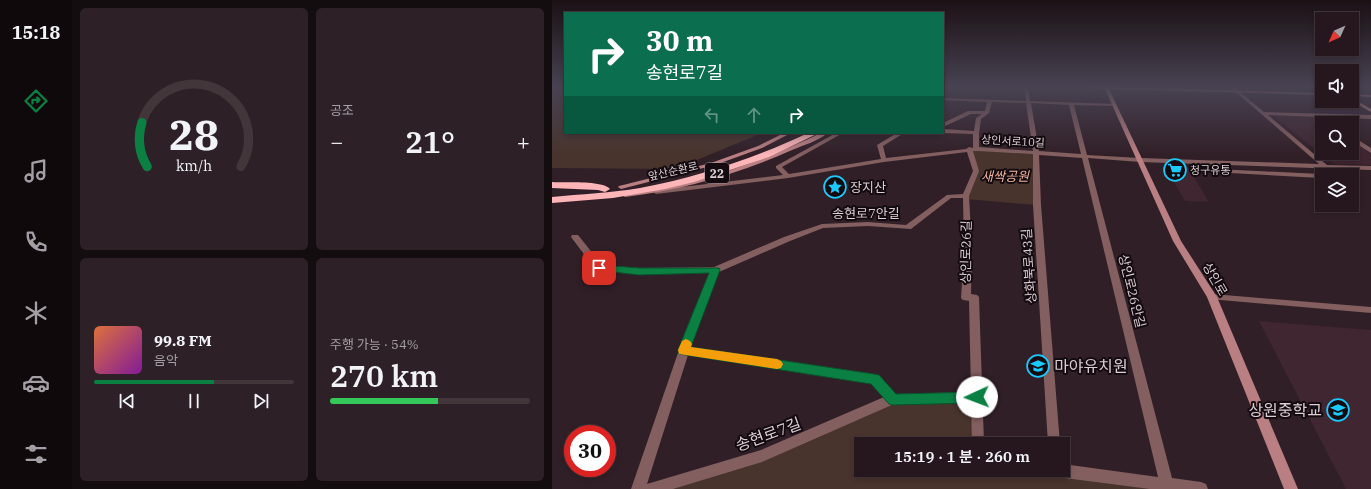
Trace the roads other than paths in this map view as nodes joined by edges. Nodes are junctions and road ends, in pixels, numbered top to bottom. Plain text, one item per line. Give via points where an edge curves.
1 (989, 110) edge
2 (1029, 110) edge
3 (1073, 110) edge
4 (1116, 110) edge
5 (1258, 110) edge
6 (987, 113) junction
7 (1262, 113) junction
8 (1320, 115) joint
9 (1371, 116) edge
10 (944, 125) edge
11 (944, 132) edge
12 (976, 133) junction
13 (786, 134) edge
14 (795, 134) edge
15 (813, 134) edge
16 (823, 134) edge
17 (838, 134) edge
18 (899, 134) edge
19 (1359, 143) edge
20 (972, 149) junction
21 (1371, 151) edge
22 (1036, 152) junction
23 (1085, 156) junction
24 (884, 160) junction
25 (1140, 160) junction
26 (1326, 167) junction
27 (1371, 168) edge
28 (1195, 170) dead end
29 (788, 176) junction
30 (1315, 176) edge
31 (552, 185) edge
32 (621, 187) junction
33 (609, 192) junction
34 (656, 192) junction
35 (552, 195) edge
36 (966, 196) junction
37 (590, 197) junction
38 (552, 200) edge
39 (552, 203) edge
40 (575, 237) dead end
41 (715, 270) junction
42 (1212, 297) junction
43 (1371, 310) edge
44 (684, 350) junction
45 (977, 397) junction
46 (893, 400) junction
47 (978, 437) edge
48 (1054, 437) edge
49 (1070, 472) edge
50 (1167, 484) junction
51 (638, 489) edge
52 (650, 489) edge
53 (1201, 489) edge
54 (1291, 489) edge

1 - 6 street, 상인로26길
2 - 22 street, 상화북로43길
3 - 23 street, 상인로26안길
4 - 25 street, 상인로
5 - 7 street
6 - 10 street via 970,112
6 - 12 street, 상인로26길 via 979,118
7 - 8 street
7 - 26 street
8 - 9 street
11 - 12 street
12 - 20 street, 상인로26길
13 - 32 street via 760,147 713,164
14 - 32 highway, 앞산순환로 / 22 via 754,153 694,173
15 - 33 highway, 앞산순환로 / 22 via 762,157 717,173 667,186
16 - 34 street via 776,157 743,169
17 - 29 street via 778,167
18 - 24 street via 880,145
19 - 21 street
20 - 22 street, 상인서로10길
20 - 24 street, 상인서로10길
20 - 36 street, 상인로26길 via 976,171
22 - 23 street, 상인서로10길
22 - 48 street, 상화북로43길 via 1037,205
23 - 25 street, 상인서로10길
23 - 50 street, 상인로26안길
24 - 29 street, 상인서로10길
25 - 26 street, 상인서로10길
25 - 42 street, 상인로 via 1177,241
26 - 27 street, 상인서로10길
28 - 30 street
29 - 34 street, 상인서로10길
31 - 33 highway via 599,187
32 - 33 highway, 앞산순환로
33 - 34 street
33 - 35 highway, 앞산순환로 / 22
33 - 37 highway, 앞산순환로 / 22
36 - 41 street, 송현로7안길 via 949,196 908,227 868,224 822,226
36 - 45 street, 상인로26길 via 966,298 974,297
37 - 38 highway, 앞산순환로 / 22
37 - 39 highway
40 - 41 street, 송현로7안길 via 599,268 639,271
41 - 44 street
42 - 43 street
42 - 54 street, 상인로
44 - 46 street via 874,379
44 - 51 street
45 - 46 street, 송현로7길
45 - 47 street, 상인로26길
46 - 52 street, 송현로7길 via 762,456
49 - 50 street
50 - 53 street

